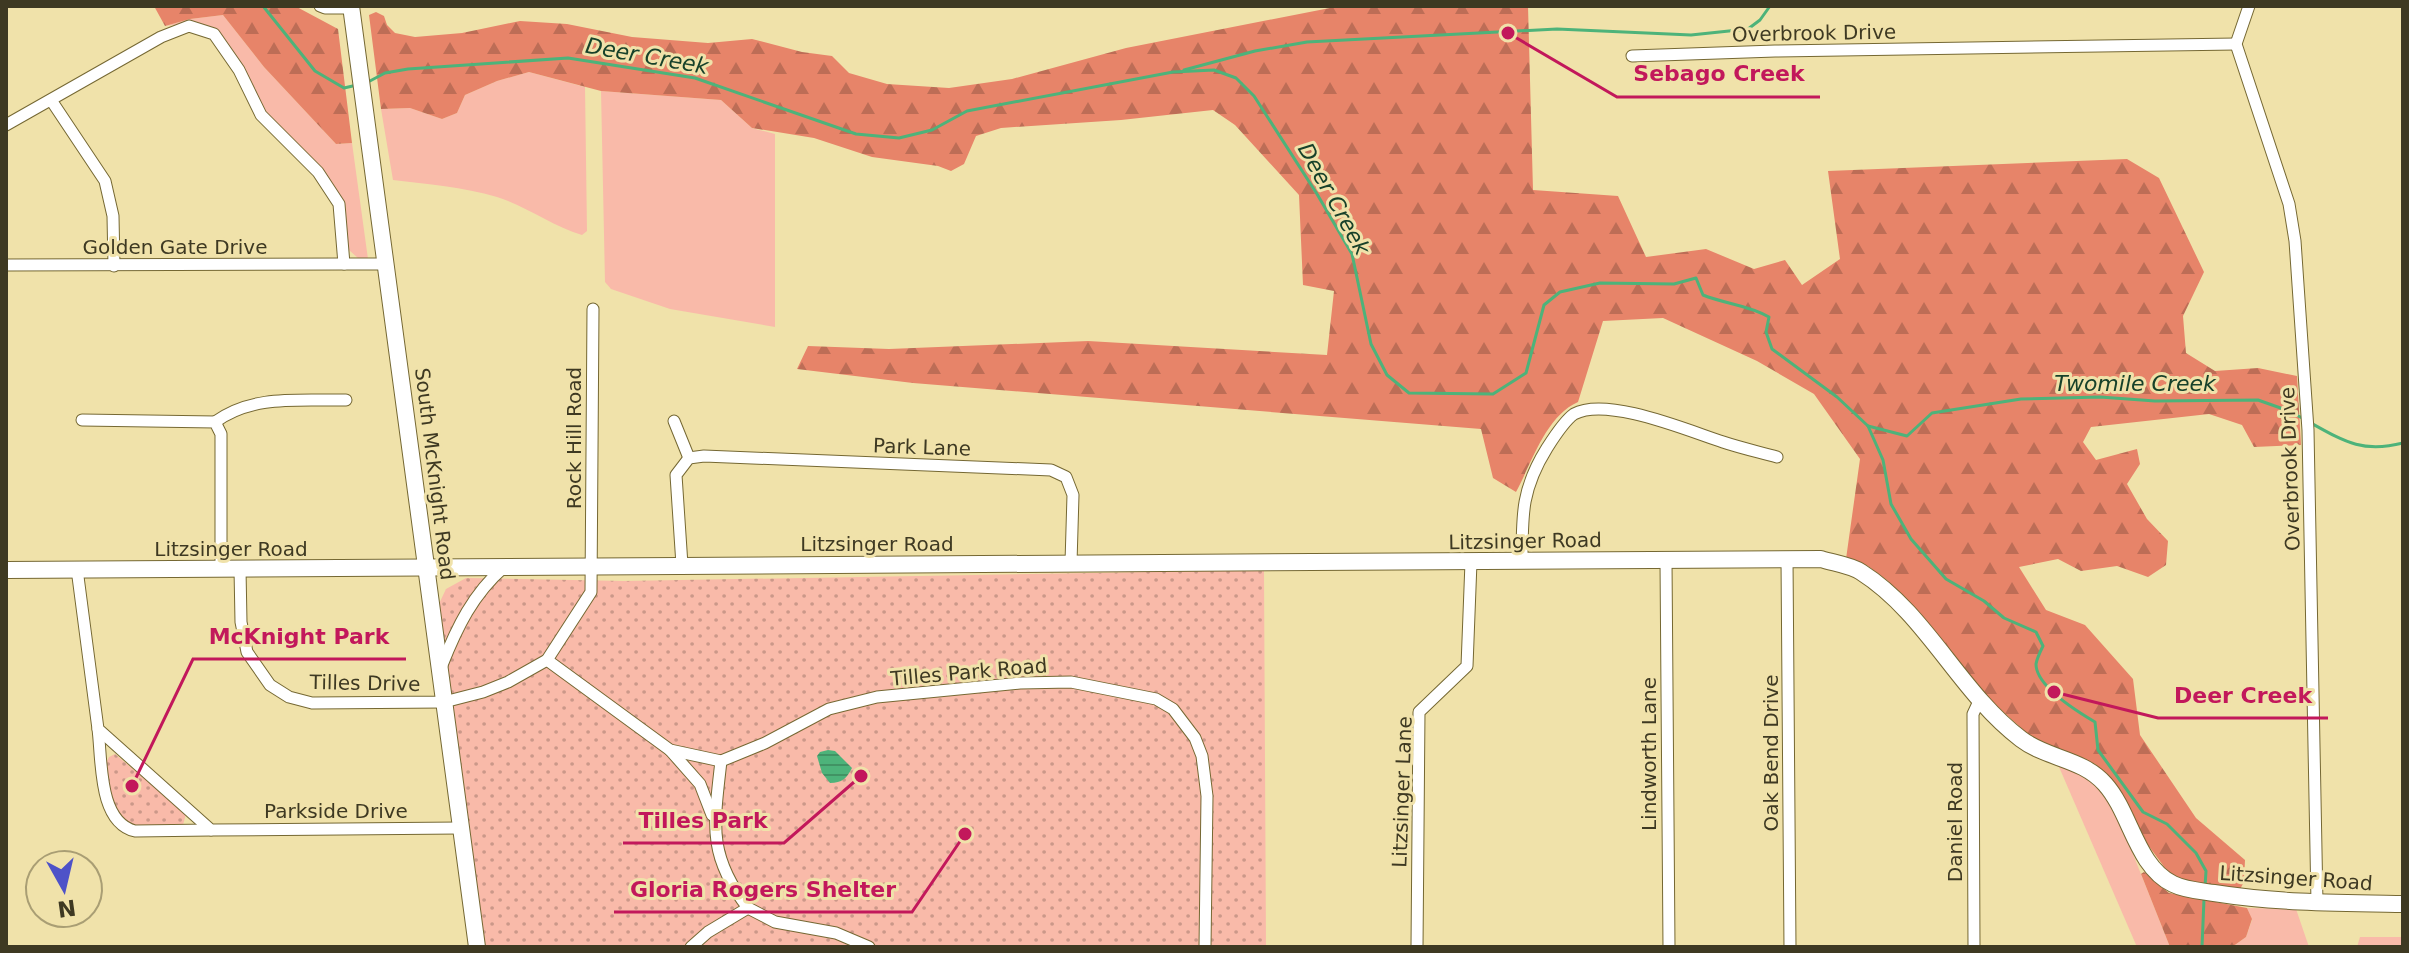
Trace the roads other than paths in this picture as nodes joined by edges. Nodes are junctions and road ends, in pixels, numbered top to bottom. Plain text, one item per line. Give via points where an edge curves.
1 (320, 6) edge
2 (2249, 6) edge
3 (352, 7) edge
4 (2236, 44) junction
5 (1632, 56) dead end
6 (51, 100) junction
7 (6, 125) edge
8 (344, 264) junction
9 (384, 264) junction
10 (6, 265) edge
11 (114, 266) junction
12 (593, 309) dead end
13 (346, 400) dead end
14 (82, 420) dead end
15 (674, 421) dead end
16 (215, 422) junction
17 (1777, 457) dead end
18 (689, 458) junction
19 (1787, 559) junction
20 (1522, 560) junction
21 (1666, 561) junction
22 (1471, 562) junction
23 (1071, 563) junction
24 (682, 565) junction
25 (427, 567) junction
26 (504, 567) junction
27 (592, 567) junction
28 (221, 568) junction
29 (77, 569) junction
30 (240, 569) junction
31 (6, 570) edge
32 (547, 660) junction
33 (440, 669) junction
34 (1980, 699) junction
35 (444, 702) junction
36 (98, 729) junction
37 (670, 750) junction
38 (721, 761) junction
39 (714, 822) junction
40 (460, 828) junction
41 (211, 830) junction
42 (2317, 903) junction
43 (2403, 904) edge
44 (748, 908) junction
45 (477, 947) edge
46 (691, 947) edge
47 (869, 947) edge
48 (1205, 947) edge
49 (1417, 947) edge
50 (1669, 947) edge
51 (1790, 947) edge
52 (1974, 947) edge

1 - 3 street
2 - 4 street
3 - 9 street, South McKnight Road
4 - 5 street, Overbrook Drive
4 - 42 street, Overbrook Drive via 2289,204 2295,241 2308,430
6 - 7 street
6 - 8 street via 161,37 189,26 214,34 261,115 318,172 339,204
6 - 11 street via 105,181 113,216
8 - 9 street, Golden Gate Drive
8 - 11 street, Golden Gate Drive
9 - 25 street, South McKnight Road
10 - 11 street, Golden Gate Drive
12 - 27 street, Rock Hill Road
13 - 16 street via 255,402
14 - 16 street
15 - 18 street
16 - 28 street via 221,434
17 - 20 street via 1652,417 1595,409 1573,415 1544,453 1525,492
18 - 23 street, Park Lane via 1070,474
18 - 24 street via 676,475
19 - 21 street, Litzsinger Road
19 - 34 street, Litzsinger Road via 1821,559 1859,570 1895,598
19 - 51 street, Oak Bend Drive
20 - 21 street, Litzsinger Road
20 - 22 street, Litzsinger Road
21 - 50 street, Lindworth Lane
22 - 23 street, Litzsinger Road
22 - 49 street, Litzsinger Lane via 1467,666 1419,712
23 - 24 street, Litzsinger Road
24 - 27 street, Litzsinger Road
25 - 26 street, Litzsinger Road
25 - 30 street, Litzsinger Road
25 - 33 street, South McKnight Road
26 - 27 street, Litzsinger Road
26 - 33 street via 468,607
27 - 32 street via 591,592
28 - 29 street, Litzsinger Road
28 - 30 street, Litzsinger Road
29 - 31 street, Litzsinger Road
29 - 36 street, Parkside Drive
30 - 35 street, Tilles Drive via 247,652 270,685 312,703
32 - 35 street via 508,682
32 - 37 street
33 - 35 street, South McKnight Road
34 - 42 street, Litzsinger Road via 2022,740 2093,772 2167,881 2238,897
34 - 52 street, Daniel Road via 1973,714
35 - 40 street, South McKnight Road
36 - 41 street
36 - 41 street, Parkside Drive via 107,806 123,827
37 - 38 street
37 - 39 street via 700,784
38 - 39 street
38 - 48 street, Tilles Park Road via 829,709 877,697 1071,682 1156,699 1173,709 1202,756 1207,796
39 - 44 street via 718,856
40 - 41 street, Parkside Drive
40 - 45 street, South McKnight Road
42 - 43 street, Litzsinger Road
44 - 46 street
44 - 47 street via 775,922 836,933

